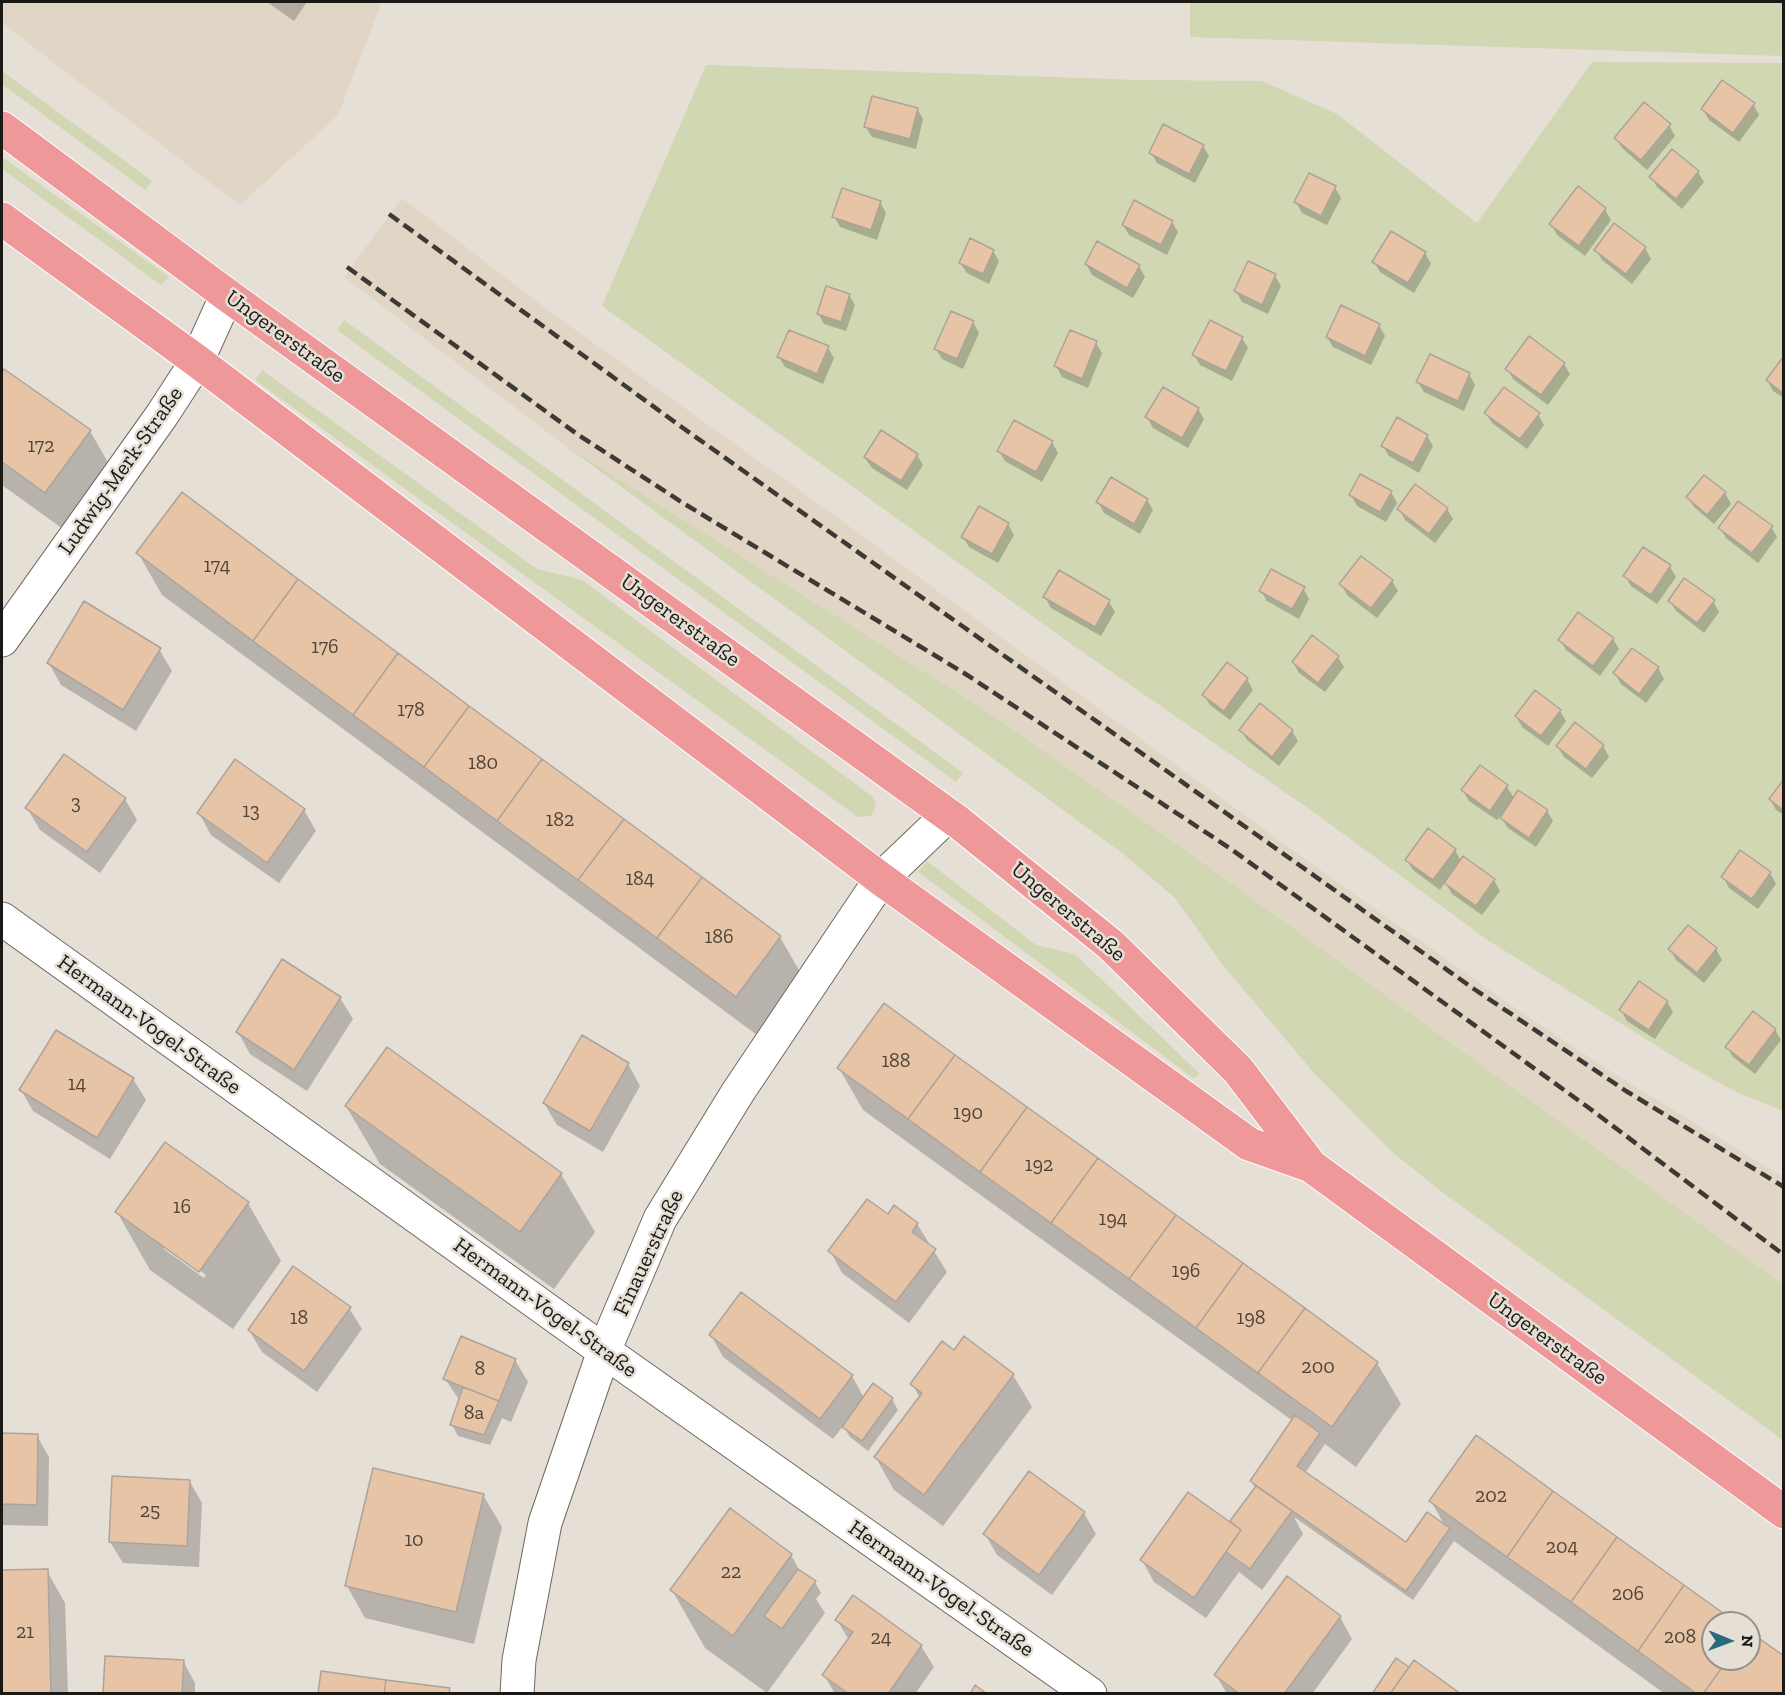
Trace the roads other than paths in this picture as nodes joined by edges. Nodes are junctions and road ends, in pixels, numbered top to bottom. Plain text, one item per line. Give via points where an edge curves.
1 (2, 128) edge
2 (2, 219) edge
3 (227, 295) junction
4 (197, 361) junction
5 (2, 640) edge
6 (948, 815) junction
7 (881, 879) junction
8 (2, 919) edge
9 (1311, 1166) junction
10 (604, 1351) junction
11 (1784, 1512) edge
12 (517, 1694) edge
13 (1090, 1694) edge

1 - 3 main road, Ungererstraße
2 - 4 main road, Ungererstraße
3 - 4 street, Ludwig-Merk-Straße
3 - 6 main road, Ungererstraße
4 - 5 street, Ludwig-Merk-Straße
4 - 7 main road, Ungererstraße
6 - 7 street, Finauerstraße
6 - 9 main road, Ungererstraße via 1111,945 1238,1070
7 - 9 main road, Ungererstraße via 1249,1144
7 - 10 street, Finauerstraße via 738,1092 660,1219
8 - 10 street, Hermann-Vogel-Straße
9 - 11 main road, Ungererstraße
10 - 12 street, Finauerstraße via 545,1523 519,1660
10 - 13 street, Hermann-Vogel-Straße

